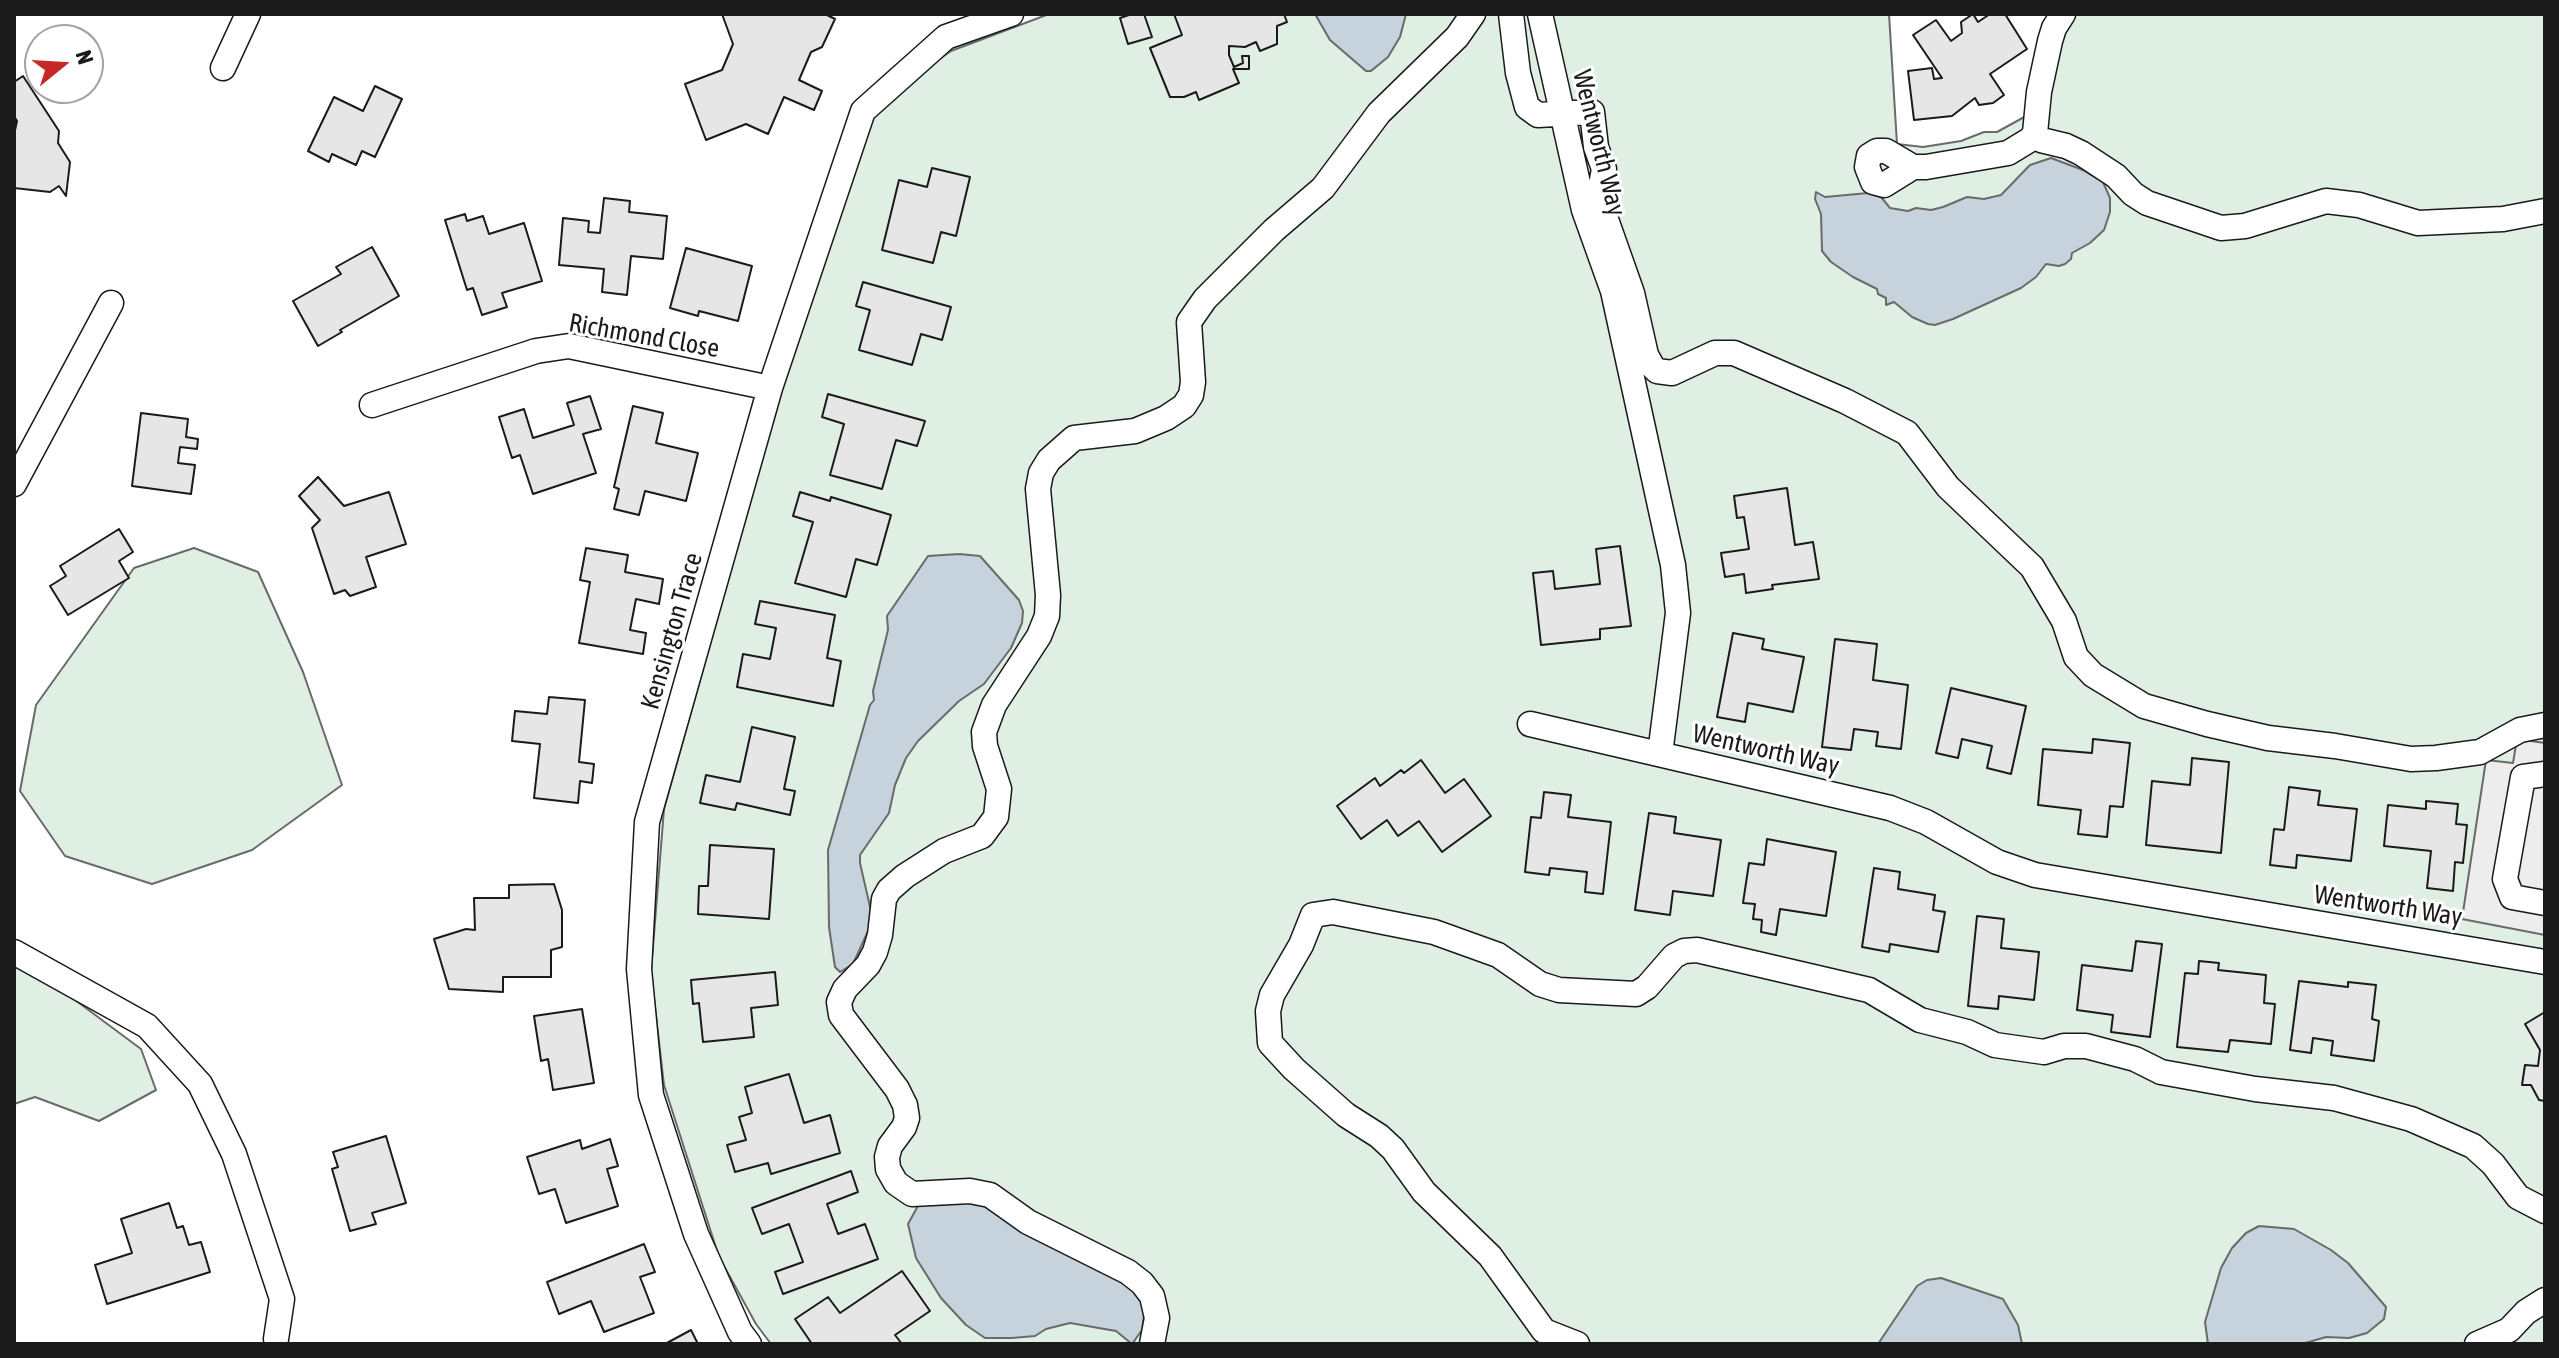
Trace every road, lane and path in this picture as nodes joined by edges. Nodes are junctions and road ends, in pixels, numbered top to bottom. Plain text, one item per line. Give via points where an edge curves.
1 (248, 14) edge
2 (1011, 14) edge
3 (1473, 14) edge
4 (1511, 14) edge
5 (1540, 14) edge
6 (2063, 14) edge
7 (223, 68) dead end
8 (1563, 113) junction
9 (2035, 133) junction
10 (1913, 167) dead end
11 (2545, 211) edge
12 (111, 303) dead end
13 (770, 388) junction
14 (372, 405) dead end
15 (14, 484) edge
16 (1530, 724) dead end
17 (2545, 725) edge
18 (1660, 754) junction
19 (2545, 774) edge
20 (2545, 903) edge
21 (14, 952) edge
22 (2545, 962) edge
23 (2545, 1211) edge
24 (2545, 1300) edge
25 (276, 1339) dead end
26 (749, 1344) edge
27 (1152, 1344) edge
28 (1577, 1344) edge
29 (2477, 1344) edge

1 - 7 street
2 - 13 street, Kensington Trace via 946,37 863,111
3 - 27 street via 1457,37 1379,113 1320,192 1205,299 1189,322 1193,382 1184,406 1135,431 1074,438 1049,460 1038,489 1047,616 994,705 984,732 999,789 996,817 982,836 944,851 889,890 875,952 839,1002 841,1015 905,1105 906,1123 887,1157 896,1183 912,1194 990,1195 1028,1222 1128,1272 1152,1296 1157,1318
4 - 8 street via 1527,107 1538,115
5 - 8 street, Wentworth Way
6 - 9 street via 2050,41
8 - 17 street via 1592,112 1596,151 1604,169 1603,211 1652,366 1672,373 1715,353 1734,353 1907,433 1948,487 2032,567 2059,610 2082,664 2130,699 2229,730 2421,760 2480,752 2520,730
8 - 18 street, Wentworth Way via 1584,210 1613,291 1673,565 1678,613
9 - 10 street via 2008,153
9 - 11 street via 2041,140 2081,153 2147,203 2221,228 2331,201 2418,223 2503,219
12 - 15 street
13 - 14 street, Richmond Close via 569,346 536,351
13 - 26 street, Kensington Trace via 647,822 639,969 651,1095 696,1234
16 - 18 street
18 - 22 street, Wentworth Way via 1890,808 1997,862 2035,875
19 - 20 street via 2523,777 2505,879 2512,897
21 - 25 street via 147,1026 200,1084 234,1154 282,1299
23 - 28 street via 2518,1197 2473,1146 2411,1119 2334,1098 2161,1072 2135,1059 2080,1045 2044,1052 1995,1045 1920,1020 1869,990 1697,950 1674,956 1636,994 1559,990 1540,984 1498,955 1434,932 1333,912 1313,915 1272,995 1270,1043 1346,1115 1393,1149 1424,1192 1490,1256 1544,1331
24 - 29 street via 2509,1330

